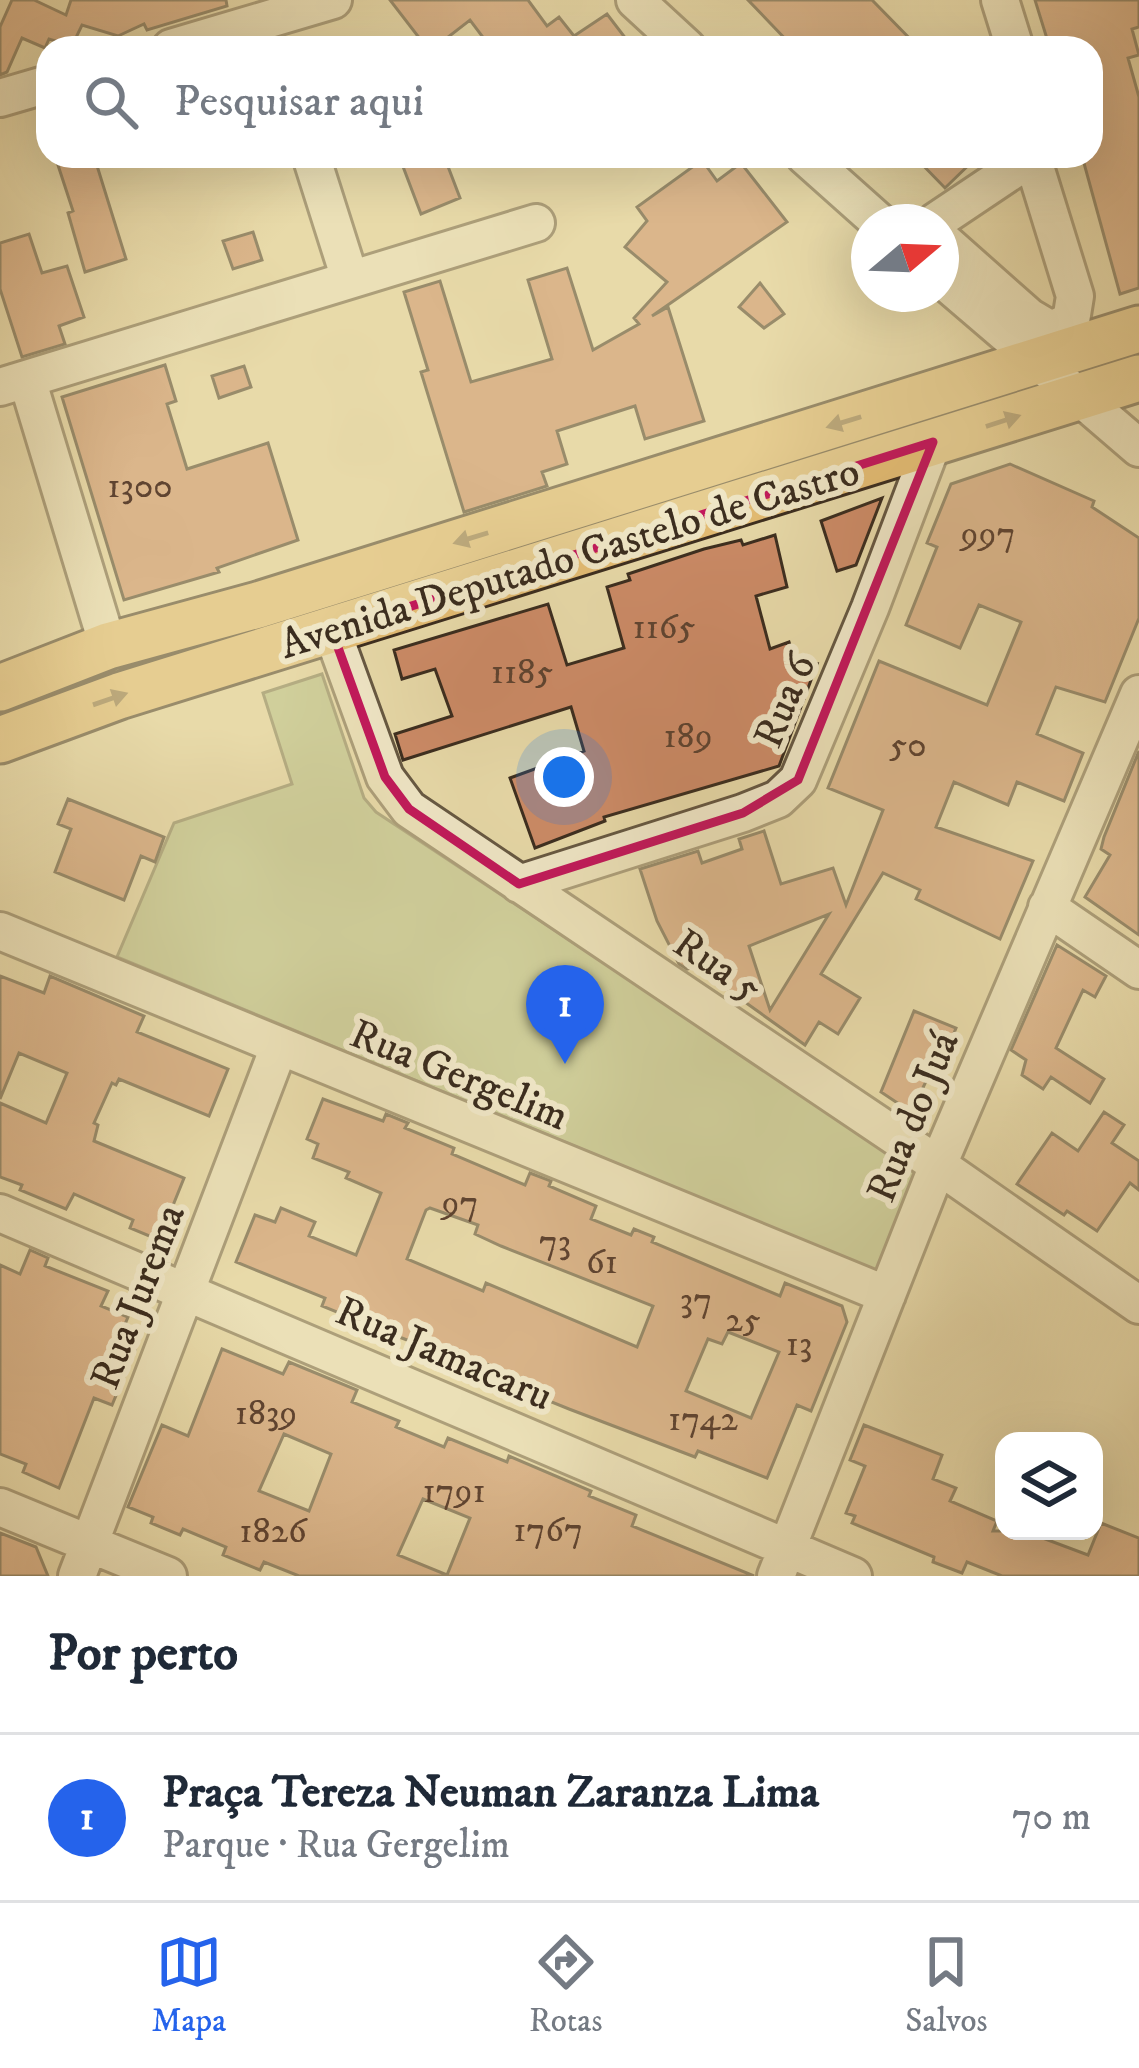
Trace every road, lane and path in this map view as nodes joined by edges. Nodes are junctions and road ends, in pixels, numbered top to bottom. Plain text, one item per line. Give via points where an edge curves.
1 (333, 0) edge
2 (634, 0) edge
3 (1000, 0) edge
4 (272, 34) edge
5 (674, 36) edge
6 (1011, 36) edge
7 (36, 88) edge
8 (0, 98) edge
9 (315, 168) edge
10 (819, 168) edge
11 (1015, 168) edge
12 (1034, 168) edge
13 (1055, 168) edge
14 (859, 204) edge
15 (959, 206) edge
16 (536, 223) dead end
17 (959, 255) edge
18 (350, 279) junction
19 (959, 294) edge
20 (1124, 334) edge
21 (1035, 362) junction
22 (1131, 381) edge
23 (14, 383) edge
24 (1078, 397) junction
25 (933, 442) junction
26 (1139, 448) edge
27 (332, 631) junction
28 (108, 646) junction
29 (0, 688) edge
30 (1139, 694) edge
31 (0, 740) edge
32 (1127, 755) edge
33 (519, 884) junction
34 (1047, 907) junction
35 (0, 931) edge
36 (1139, 970) edge
37 (279, 1047) junction
38 (938, 1165) junction
39 (0, 1214) edge
40 (186, 1290) junction
41 (887, 1295) junction
42 (1139, 1305) edge
43 (0, 1507) edge
44 (84, 1560) edge
45 (782, 1563) edge
46 (168, 1576) edge
47 (853, 1576) edge

1 - 4 street
2 - 5 street
3 - 6 street
7 - 8 street
9 - 18 street
10 - 14 street
11 - 15 street
12 - 17 street via 1075,296 1071,321 1052,330 1029,317
13 - 20 street
16 - 18 street
18 - 23 street
19 - 21 street
20 - 21 main road, Avenida Deputado Castelo de Castro
20 - 22 street
21 - 24 street
21 -> 28 main road, Avenida Deputado Castelo de Castro
22 - 24 main road, Avenida Deputado Castelo de Castro
23 - 28 street
25 -> 24 main road, Avenida Deputado Castelo de Castro
24 - 26 street
25 - 27 main road, Avenida Deputado Castelo de Castro
25 - 33 street, Rua 6 via 798,780 778,799 743,813
31 -> 27 main road, Avenida Deputado Castelo de Castro
27 - 33 street, Rua 5 via 385,777 409,809
28 - 29 main road, Avenida Deputado Castelo de Castro
30 - 32 street, Rua do Juá
32 - 34 street, Rua do Juá
33 - 38 street, Rua 5
34 - 36 street
34 - 38 street, Rua do Juá
35 - 37 street, Rua Gergelim
37 - 40 street, Rua Jurema
37 - 41 street, Rua Gergelim
38 - 41 street, Rua do Juá
38 - 42 street, Rua 5
39 - 40 street, Rua Jamacaru
40 - 44 street, Rua Jurema
40 - 45 street, Rua Jamacaru
41 - 45 street, Rua do Juá
43 - 44 street
44 - 46 street
45 - 47 street, Rua Jamacaru

